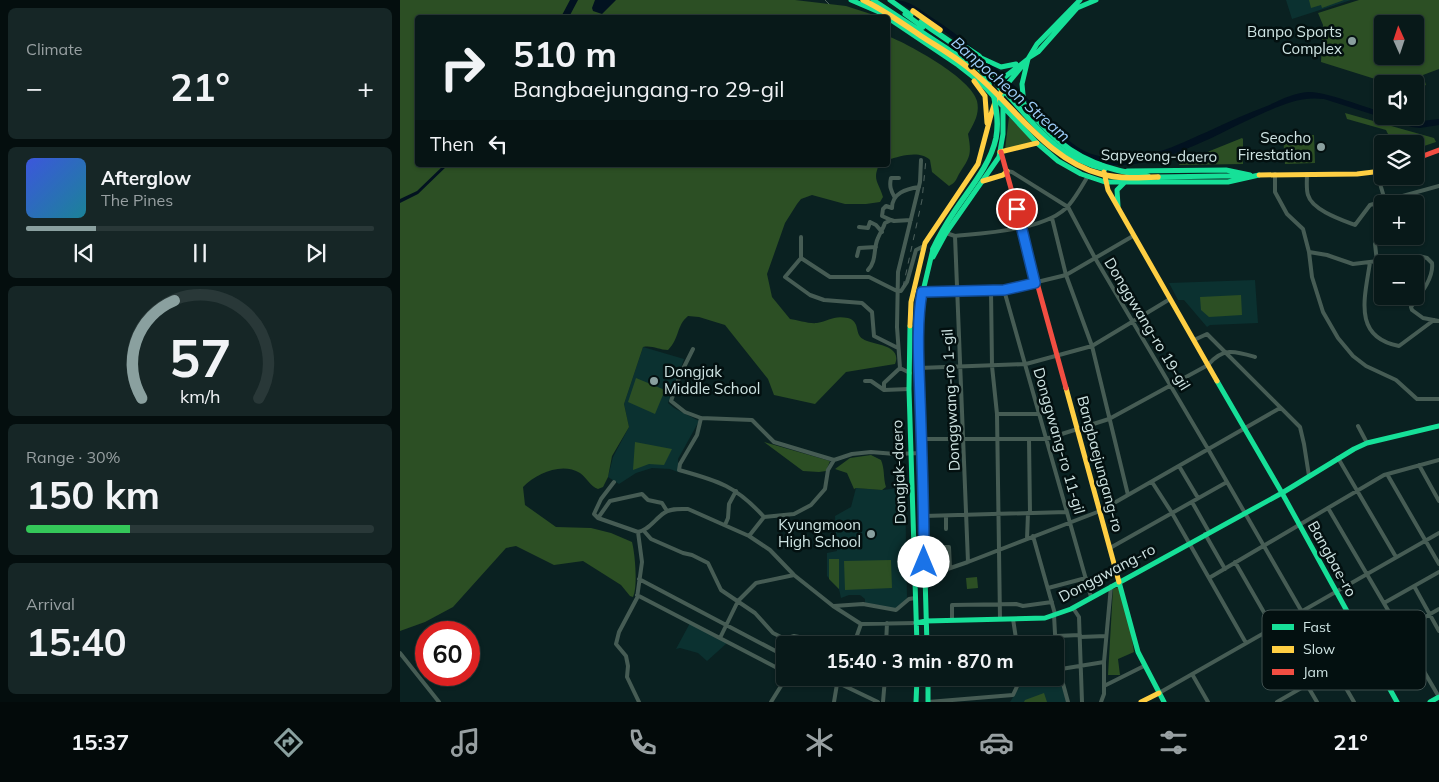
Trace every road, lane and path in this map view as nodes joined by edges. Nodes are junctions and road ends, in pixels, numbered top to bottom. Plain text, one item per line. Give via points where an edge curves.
1 (851, 0) edge
2 (863, 0) edge
3 (874, 0) edge
4 (880, 0) edge
5 (890, 0) edge
6 (1096, 0) edge
7 (1081, 2) edge
8 (905, 14) junction
9 (883, 15) edge
10 (890, 20) edge
11 (921, 22) junction
12 (979, 56) junction
13 (1028, 59) junction
14 (958, 65) junction
15 (998, 82) junction
16 (1004, 90) junction
17 (996, 99) junction
18 (1004, 107) junction
19 (1026, 114) junction
20 (987, 127) junction
21 (1004, 134) junction
22 (986, 135) junction
23 (1038, 143) junction
24 (1439, 150) edge
25 (1000, 152) junction
26 (1424, 156) edge
27 (921, 160) dead end
28 (1104, 169) junction
29 (1007, 171) junction
30 (1138, 171) junction
31 (1131, 172) junction
32 (1374, 172) edge
33 (1275, 174) junction
34 (1307, 174) junction
35 (1088, 176) junction
36 (1158, 176) junction
37 (1254, 176) junction
38 (899, 178) dead end
39 (983, 181) junction
40 (1105, 181) junction
41 (1124, 183) junction
42 (1132, 183) junction
43 (1439, 186) edge
44 (919, 187) junction
45 (1409, 195) edge
46 (895, 198) junction
47 (1374, 204) edge
48 (1118, 206) junction
49 (1068, 207) junction
50 (1052, 218) junction
51 (891, 220) junction
52 (911, 220) junction
53 (859, 227) dead end
54 (1022, 228) junction
55 (882, 232) junction
56 (946, 233) junction
57 (955, 236) junction
58 (1133, 236) junction
59 (801, 237) dead end
60 (924, 246) junction
61 (876, 247) junction
62 (1310, 252) junction
63 (857, 256) dead end
64 (921, 257) junction
65 (801, 258) junction
66 (1095, 258) junction
67 (1424, 258) edge
68 (931, 261) junction
69 (1370, 262) junction
70 (1374, 262) edge
71 (868, 270) dead end
72 (1066, 275) junction
73 (1035, 283) junction
74 (1424, 289) edge
75 (1004, 290) junction
76 (897, 291) junction
77 (991, 291) junction
78 (922, 292) junction
79 (957, 292) junction
80 (1170, 299) junction
81 (1413, 305) edge
82 (1132, 321) junction
83 (1437, 321) edge
84 (1194, 340) junction
85 (1092, 346) junction
86 (898, 348) junction
87 (692, 349) dead end
88 (1224, 352) junction
89 (1058, 356) junction
90 (1255, 357) dead end
91 (1026, 364) junction
92 (1208, 364) junction
93 (992, 366) junction
94 (960, 367) junction
95 (900, 368) junction
96 (919, 368) junction
97 (910, 373) junction
98 (865, 381) dead end
99 (1171, 386) junction
100 (909, 389) junction
101 (884, 390) junction
102 (1439, 399) edge
103 (1280, 408) junction
104 (996, 414) junction
105 (1040, 414) junction
106 (700, 418) junction
107 (1109, 420) junction
108 (1358, 426) dead end
109 (1439, 426) edge
110 (1244, 428) junction
111 (1078, 430) junction
112 (996, 438) junction
113 (964, 439) junction
114 (1029, 439) junction
115 (1046, 439) junction
116 (922, 440) junction
117 (1368, 443) junction
118 (1208, 449) junction
119 (922, 453) junction
120 (911, 454) junction
121 (1338, 458) junction
122 (834, 460) junction
123 (1439, 460) edge
124 (1419, 465) junction
125 (1179, 466) junction
126 (1387, 474) junction
127 (1309, 476) junction
128 (614, 482) dead end
129 (1152, 482) junction
130 (1227, 482) junction
131 (736, 490) junction
132 (1356, 491) junction
133 (1282, 493) junction
134 (1128, 495) junction
135 (1198, 498) junction
136 (1192, 502) junction
137 (1439, 502) edge
138 (1328, 508) junction
139 (667, 511) junction
140 (1100, 511) junction
141 (1067, 512) junction
142 (1245, 512) junction
143 (1029, 513) junction
144 (1172, 513) junction
145 (998, 515) junction
146 (924, 516) junction
147 (946, 516) junction
148 (966, 516) junction
149 (764, 517) junction
150 (598, 518) junction
151 (1070, 524) junction
152 (725, 525) junction
153 (1299, 525) junction
154 (946, 529) dead end
155 (644, 531) junction
156 (638, 532) junction
157 (1207, 533) junction
158 (1439, 533) edge
159 (749, 536) junction
160 (1033, 536) junction
161 (1027, 538) junction
162 (1426, 540) junction
163 (1189, 543) junction
164 (1264, 546) junction
165 (924, 547) junction
166 (1110, 548) junction
167 (999, 549) junction
168 (1396, 557) junction
169 (968, 562) junction
170 (1236, 562) junction
171 (1439, 564) edge
172 (950, 568) junction
173 (1225, 568) junction
174 (1439, 572) edge
175 (1367, 574) junction
176 (794, 575) junction
177 (924, 577) junction
178 (639, 578) junction
179 (1086, 578) junction
180 (1209, 578) junction
181 (1120, 580) junction
182 (1111, 586) junction
183 (1414, 586) junction
184 (1048, 588) junction
185 (1336, 592) junction
186 (637, 595) junction
187 (1091, 597) junction
188 (916, 598) junction
189 (738, 601) junction
190 (1052, 602) junction
191 (1384, 603) junction
192 (1000, 604) junction
193 (834, 606) junction
194 (1073, 608) junction
195 (1439, 609) edge
196 (1263, 610) edge
197 (1301, 610) edge
198 (1304, 610) edge
199 (1346, 610) edge
200 (1388, 610) edge
201 (1430, 614) junction
202 (1055, 615) junction
203 (1426, 616) edge
204 (1000, 619) junction
205 (1014, 619) junction
206 (952, 620) junction
207 (926, 621) junction
208 (887, 623) junction
209 (916, 623) junction
210 (861, 624) junction
211 (727, 626) junction
212 (1439, 631) edge
213 (1262, 634) edge
214 (779, 636) edge
215 (857, 636) edge
216 (886, 636) edge
217 (917, 636) edge
218 (927, 636) edge
219 (1016, 636) edge
220 (1056, 636) edge
221 (1064, 636) edge
222 (1080, 636) junction
223 (1106, 636) junction
224 (720, 638) junction
225 (1246, 643) junction
226 (776, 651) edge
227 (400, 653) edge
228 (1104, 662) junction
229 (1081, 666) junction
230 (1144, 666) junction
231 (776, 667) edge
232 (1064, 669) edge
233 (1192, 674) junction
234 (1426, 675) edge
235 (781, 686) edge
236 (837, 686) edge
237 (844, 686) edge
238 (884, 686) edge
239 (917, 686) edge
240 (928, 686) edge
241 (1017, 686) edge
242 (1062, 686) edge
243 (1104, 686) junction
244 (1299, 690) edge
245 (1310, 690) edge
246 (1347, 690) edge
247 (1390, 690) edge
248 (1159, 693) junction
249 (1439, 697) edge
250 (773, 701) edge
251 (956, 701) edge
252 (438, 702) edge
253 (639, 702) edge
254 (780, 702) edge
255 (834, 702) edge
256 (878, 702) edge
257 (883, 702) edge
258 (916, 702) edge
259 (928, 702) edge
260 (1068, 702) edge
261 (1082, 702) edge
262 (1101, 702) edge
263 (1141, 702) edge
264 (1164, 702) edge
265 (1208, 702) edge
266 (1279, 702) edge
267 (1317, 702) edge
268 (1354, 702) edge
269 (1397, 702) edge
270 (1430, 702) edge

1 - 9 main road, Dongjak-daero
2 - 36 main road, bridge via 887,12 980,77 1040,139 1066,158 1087,170 1115,177 1139,179
3 - 15 main road
4 - 8 main road
5 - 11 main road
5 - 12 main road, bridge via 913,11
6 - 7 main road
7 - 13 main road via 1038,52
8 - 11 main road
8 - 68 main road, Dongjak-daero, bridge via 970,59 994,93 998,110 997,136 991,156 942,230
10 - 14 main road, Dongjak-daero
11 - 36 main road, bridge via 982,64 1075,154 1116,171
12 - 13 main road via 999,68
12 - 15 main road, bridge
13 - 15 main road, bridge
13 - 16 main road
13 - 19 main road via 1022,84
14 - 17 main road, Dongjak-daero
14 - 20 main road, Dongjak-daero via 985,96
15 - 16 main road
16 - 17 main road, Dongjak-daero
16 - 18 main road, Dongjak-daero
16 - 19 main road, Sapyeong-daero
17 - 18 main road, Dongjak-daero
17 - 20 main road, Dongjak-daero
18 - 21 main road, Dongjak-daero
18 - 23 main road, Sapyeong-daero
19 - 28 main road, Sapyeong-daero via 1072,158
20 - 22 main road, Dongjak-daero
21 - 22 main road via 996,129
21 - 25 main road, Dongjak-daero
22 - 60 main road, Dongjak-daero via 978,164
23 - 25 main road
23 - 35 main road, Sapyeong-daero via 1058,161
24 - 26 main road
25 - 29 main road, Bangbaejungang-ro
25 - 39 main road, Dongjak-daero
27 - 44 street
28 - 30 main road, Sapyeong-daero
28 - 40 main road, Bangbae-ro
29 - 39 main road
29 - 49 street
29 - 54 main road, Bangbaejungang-ro
30 - 31 main road
30 - 37 main road, Sapyeong-daero via 1226,170
31 - 40 main road
31 - 42 main road via 1125,178
32 - 34 main road, Sapyeong-daero
33 - 34 main road, Sapyeong-daero
33 - 37 main road, Sapyeong-daero
33 - 62 street via 1275,192 1287,214 1303,229
34 - 47 street via 1308,195 1312,202 1336,218 1355,226
35 - 40 main road, Sapyeong-daero
35 - 49 street, Sapyeong-daero
36 - 37 main road, Sapyeong-daero
37 - 42 main road, Sapyeong-daero via 1228,182
38 - 46 street via 891,178 890,183
39 - 56 main road, Dongjak-daero
40 - 41 main road, Sapyeong-daero
40 - 48 main road, Bangbae-ro
41 - 42 main road, Sapyeong-daero
41 - 48 main road via 1117,190
43 - 45 street
44 - 46 street via 897,194
44 - 52 street
46 - 51 street via 892,208 883,208 882,216
48 - 58 main road, Bangbae-ro
49 - 50 street, Sapyeong-daero
49 - 66 street, Donggwang-ro 19-gil
50 - 54 street, Sapyeong-daero
50 - 72 street
51 - 52 street
51 - 55 street via 885,223
52 - 76 street via 898,272
53 - 55 street via 868,228 870,222
54 - 57 street
54 - 73 main road, Bangbaejungang-ro
55 - 61 street
56 - 57 street
56 - 68 main road, Dongjak-daero
57 - 79 street, Donggwang-ro 1-gil
58 - 66 street
58 - 80 main road, Bangbae-ro
59 - 65 street
60 - 64 main road, Dongjak-daero
60 - 76 street, Dongjak-daero via 916,250 906,286
61 - 63 street via 859,248
61 - 71 street
62 - 69 street via 1327,254 1353,264
62 - 102 street via 1312,277 1323,312 1353,356 1396,380 1417,399
64 - 68 main road via 928,257
64 - 97 main road, Dongjak-daero via 911,302
65 - 76 street via 830,277 869,277
65 - 86 street via 785,277 810,295 824,300 862,303 872,312 874,336
66 - 72 street
66 - 82 street, Donggwang-ro 19-gil
67 - 74 street via 1431,260 1433,266
68 - 78 main road, Dongjak-daero
69 - 70 street
69 - 83 street via 1364,314 1376,337 1399,346
72 - 73 street
72 - 85 street
73 - 75 street
73 - 89 main road, Bangbaejungang-ro
75 - 77 street
75 - 91 street, Donggwang-ro 11-gil
76 - 86 street
77 - 79 street
77 - 93 street
78 - 79 street
78 - 96 main road, Dongjak-daero
79 - 94 street, Donggwang-ro 1-gil
80 - 82 street
80 - 84 main road, Bangbae-ro
81 - 83 street via 1414,313
82 - 85 street
82 - 99 street, Donggwang-ro 19-gil
84 - 88 street via 1207,334
84 - 92 main road, Bangbae-ro
85 - 89 street
85 - 107 street
86 - 95 street
87 - 106 street via 671,401
88 - 90 street
88 - 92 street
88 - 103 street
89 - 91 street
89 - 111 main road, Bangbaejungang-ro
91 - 93 street
91 - 105 street, Donggwang-ro 11-gil
92 - 99 street
92 - 110 main road, Bangbae-ro
93 - 94 street
93 - 104 street
94 - 96 street
94 - 113 street, Donggwang-ro 1-gil
95 - 97 street
95 - 101 street via 884,383
96 - 116 main road, Dongjak-daero
97 - 100 main road, Dongjak-daero
98 - 101 street
99 - 107 street
99 - 118 street, Donggwang-ro 19-gil
100 - 101 street
100 - 120 main road, Dongjak-daero
103 - 110 street
103 - 127 street via 1300,427
104 - 105 street
104 - 112 street
105 - 115 street, Donggwang-ro 11-gil
106 - 122 street via 752,420 774,442
106 - 131 street via 697,435 679,470
107 - 111 street
107 - 134 street
108 - 117 street
109 - 117 main road, Donggwang-ro
110 - 118 street
110 - 133 main road, Bangbae-ro
111 - 115 street
111 - 140 main road, Bangbaejungang-ro
112 - 113 street
112 - 114 street
112 - 145 street
113 - 116 street
113 - 148 street, Donggwang-ro 1-gil
114 - 115 street
114 - 143 street
115 - 141 street, Donggwang-ro 11-gil
116 - 119 main road, Dongjak-daero
117 - 121 main road, Donggwang-ro
118 - 125 street
118 - 130 street, Donggwang-ro 19-gil
119 - 120 street
119 - 146 main road, Dongjak-daero
120 - 122 street via 871,452
120 - 188 main road, Dongjak-daero
121 - 127 main road, Donggwang-ro
121 - 132 street
122 - 149 street via 824,489 811,505 794,514
123 - 124 street
124 - 126 street
124 - 137 street
125 - 129 street
125 - 135 street
126 - 132 street
126 - 162 street
127 - 133 main road, Donggwang-ro
128 - 150 street via 594,514
129 - 134 street
129 - 144 street
130 - 135 street
130 - 142 street, Donggwang-ro 19-gil
131 - 149 street
131 - 152 street
132 - 138 street
132 - 168 street
133 - 142 main road, Donggwang-ro
133 - 153 main road, Bangbae-ro
134 - 140 street
135 - 136 street
136 - 144 street
136 - 157 street
138 - 153 street
138 - 175 street
139 - 150 street via 662,503 648,500 642,494 610,501
139 - 152 street via 688,509
139 - 155 street
140 - 151 street
140 - 166 main road, Bangbaejungang-ro
141 - 143 street
141 - 151 street, Donggwang-ro 11-gil
142 - 157 main road, Donggwang-ro
142 - 164 street, Donggwang-ro 19-gil
143 - 145 street
143 - 161 street
144 - 163 street
144 - 166 street
145 - 148 street
145 - 167 street
146 - 147 street
146 - 165 main road, Dongjak-daero
147 - 148 street
147 - 154 street
148 - 169 street, Donggwang-ro 1-gil
149 - 159 street
150 - 156 street
151 - 160 street
151 - 179 street, Donggwang-ro 11-gil
152 - 159 street
153 - 164 street
153 - 185 main road, Bangbae-ro
155 - 156 street
155 - 189 street via 651,539 708,564 721,590
156 - 178 street via 642,562
157 - 163 main road, Donggwang-ro
157 - 173 street
158 - 162 street
159 - 176 street via 770,550
160 - 161 street
160 - 184 street
161 - 167 street
162 - 168 street
162 - 171 street
163 - 180 street
163 - 181 main road, Donggwang-ro
164 - 170 street
164 - 197 street, Donggwang-ro 19-gil
165 - 172 street via 949,547
165 - 177 main road, Dongjak-daero
166 - 181 main road, Bangbaejungang-ro
167 - 169 street
167 - 192 street
168 - 175 street
169 - 172 street
170 - 173 street
170 - 196 street
172 - 177 street
173 - 180 street
174 - 183 street
175 - 185 street
175 - 191 street
176 - 189 street via 756,583
176 - 193 street
177 - 207 main road, Dongjak-daero
178 - 186 street
178 - 211 street
179 - 184 street
179 - 187 street, Donggwang-ro 11-gil
180 - 225 street
181 - 182 main road, Donggwang-ro
181 - 230 main road, Bangbaejungang-ro
182 - 187 main road, Donggwang-ro
182 - 223 street
183 - 191 street
183 - 201 street
184 - 190 street
185 - 198 street
185 - 199 main road, Bangbae-ro
186 - 224 street
186 - 253 street via 616,644 626,656 627,677
187 - 194 main road, Donggwang-ro
188 - 193 street via 909,599 896,610 863,604
188 - 209 main road, Dongjak-daero
189 - 211 street
189 - 214 street
190 - 192 street via 1023,606
190 - 202 street
191 - 200 street
192 - 204 street
192 - 206 street via 952,605
193 - 210 street
194 - 202 main road, Donggwang-ro
194 - 222 street via 1079,617
195 - 201 street
201 - 203 street
201 - 212 street
202 - 205 main road, Donggwang-ro
202 - 220 street
204 - 205 main road, Donggwang-ro
204 - 206 main road, Donggwang-ro
205 - 219 street
206 - 207 main road, Donggwang-ro
207 - 209 main road, Donggwang-ro
207 - 218 main road, Dongjak-daero
208 - 209 street
208 - 210 street
208 - 216 street
209 - 217 main road, Dongjak-daero
210 - 215 street
211 - 224 street
211 - 226 street
213 - 225 street
221 - 222 street
222 - 223 street
222 - 229 street
223 - 228 street
224 - 231 street
225 - 233 street
227 - 252 street
228 - 229 street
228 - 243 street
229 - 232 street
229 - 261 street
230 - 243 street
230 - 248 main road, Bangbaejungang-ro
233 - 248 street
233 - 265 street
234 - 249 street
235 - 250 street
236 - 255 street
237 - 256 street
238 - 257 street
239 - 258 main road
240 - 259 main road
241 - 251 street via 1013,695
242 - 260 street
243 - 262 street
244 - 266 street
245 - 267 street
246 - 268 street, Donggwang-ro 19-gil
247 - 269 main road, Bangbae-ro
248 - 263 main road
248 - 264 main road, Bangbaejungang-ro
249 - 270 main road
250 - 254 street
251 - 259 street

